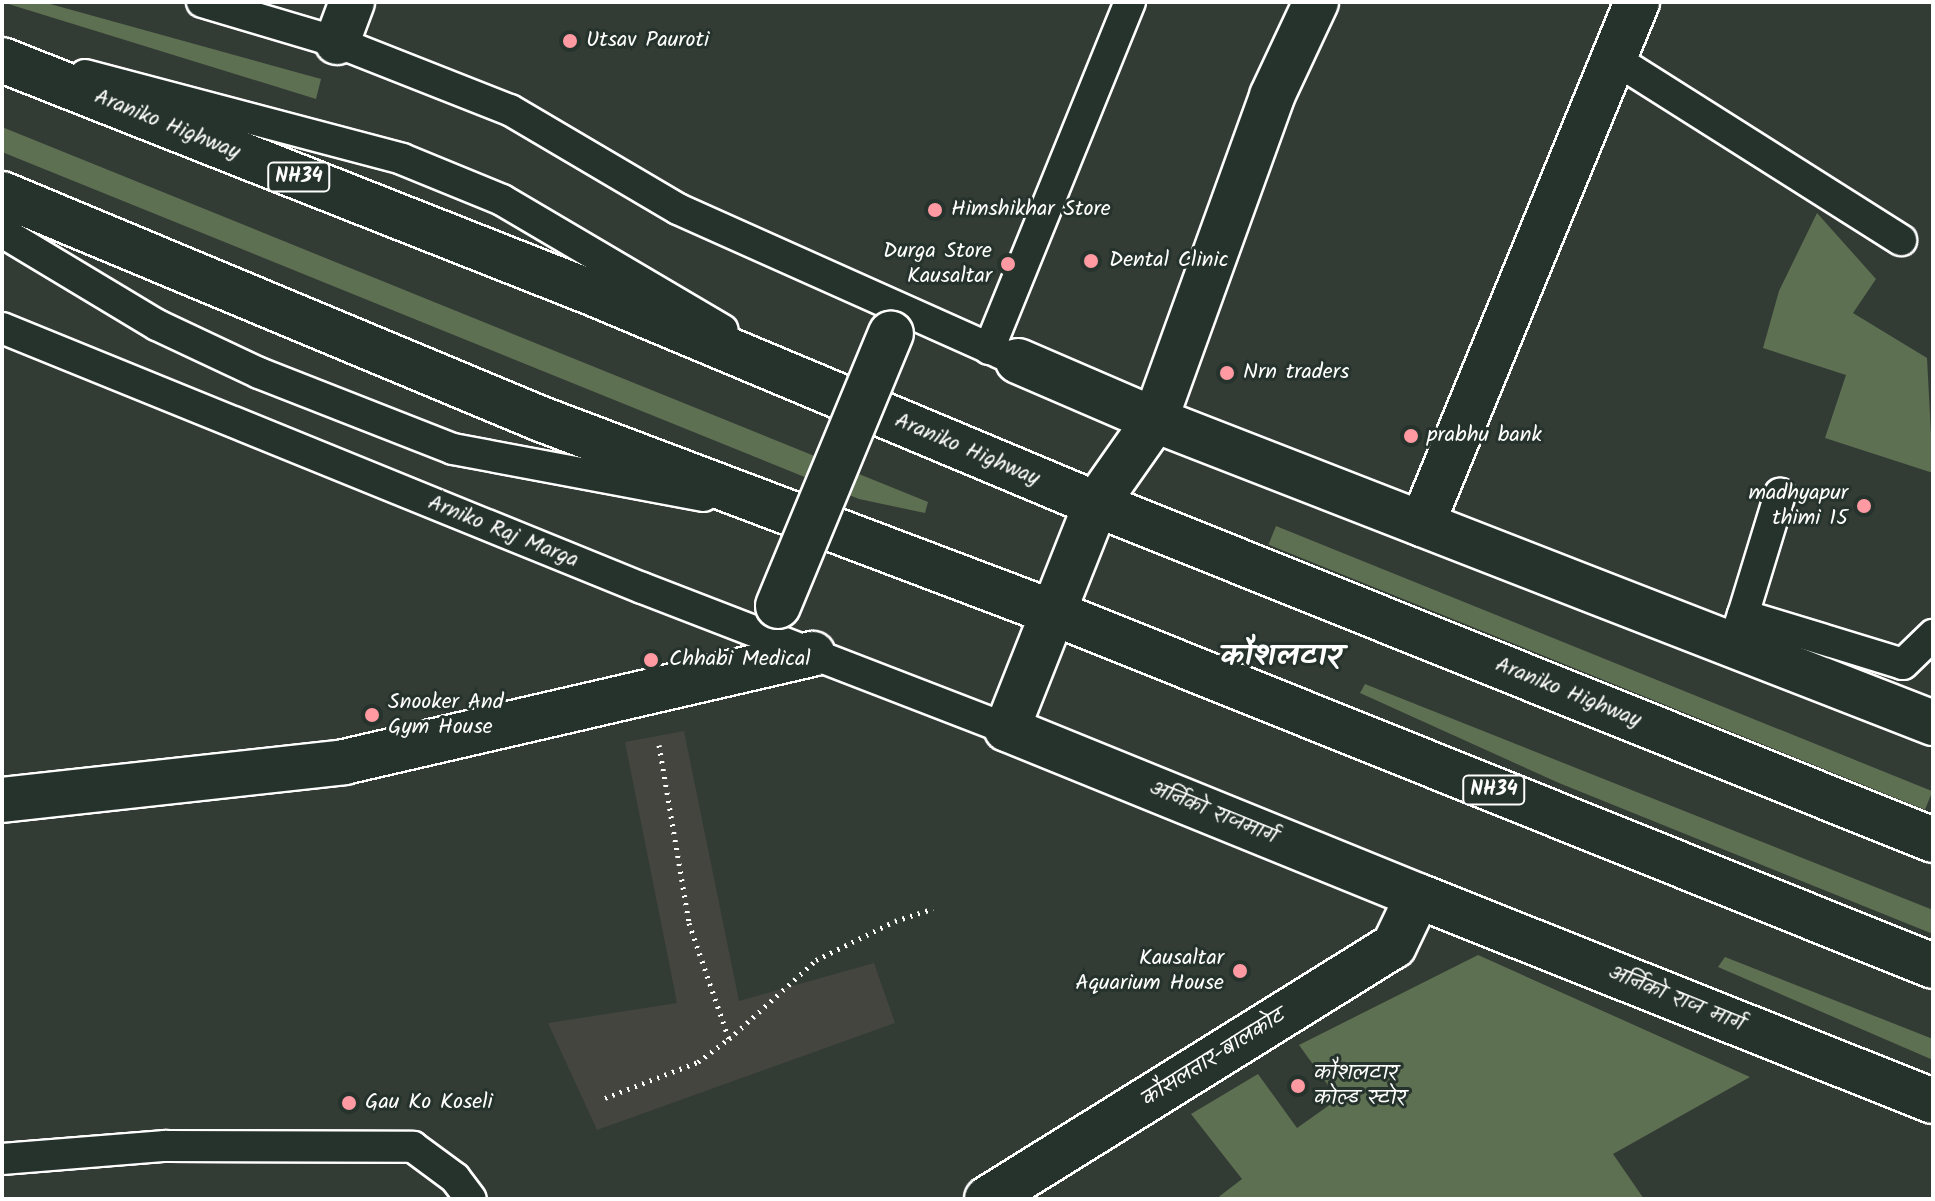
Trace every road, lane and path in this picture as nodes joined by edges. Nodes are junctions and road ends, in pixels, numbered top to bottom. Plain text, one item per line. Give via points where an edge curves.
1 (202, 2) edge
2 (1130, 2) edge
3 (1316, 2) edge
4 (1637, 2) edge
5 (345, 22) edge
6 (2, 57) edge
7 (1613, 58) junction
8 (2, 194) edge
9 (2, 232) edge
10 (1901, 240) dead end
11 (2, 328) edge
12 (891, 333) dead end
13 (1003, 355) junction
14 (1155, 420) junction
15 (1780, 494) dead end
16 (1096, 504) junction
17 (777, 508) junction
18 (1422, 524) junction
19 (778, 606) dead end
20 (1054, 613) junction
21 (1738, 630) junction
22 (1933, 635) edge
23 (813, 654) junction
24 (650, 693) junction
25 (1933, 723) edge
26 (1007, 729) junction
27 (2, 800) edge
28 (1933, 840) edge
29 (1418, 896) junction
30 (933, 909) dead end
31 (1933, 966) edge
32 (729, 1039) junction
33 (605, 1098) dead end
34 (1933, 1101) edge
35 (2, 1159) edge
36 (471, 1199) edge
37 (987, 1199) edge

1 - 5 lane
2 - 13 lane
3 - 14 main road via 1272,96
4 - 7 main road
5 - 13 lane via 510,110 678,209
6 - 16 main road, Araniko Highway / NH34 via 595,294
7 - 10 lane
7 - 18 main road
8 - 17 main road, NH34 via 541,419
9 - 17 lane via 157,325 259,373 453,449
11 - 23 lane, Arniko Raj Marga
12 - 19 main road, bridge
13 - 14 main road
14 - 16 main road
14 - 18 main road
15 - 21 lane
16 - 20 main road
16 - 28 main road, Araniko Highway / NH34
17 - 20 main road, NH34
18 - 21 main road
20 - 26 main road
20 - 31 main road, NH34
21 - 22 lane via 1903,664
21 - 25 main road
23 - 24 main road
23 - 26 lane, Arniko Raj Marga
24 - 27 main road via 344,762
24 - 32 path via 689,923
26 - 29 main road, अर्निको राजमार्ग
29 - 34 main road, अर्निको राज मार्ग
29 - 37 main road, कौसलतार-बालकोट via 1394,946
30 - 32 path via 895,921 816,960
32 - 33 path via 698,1062
35 - 36 lane via 165,1146 413,1147 455,1178

